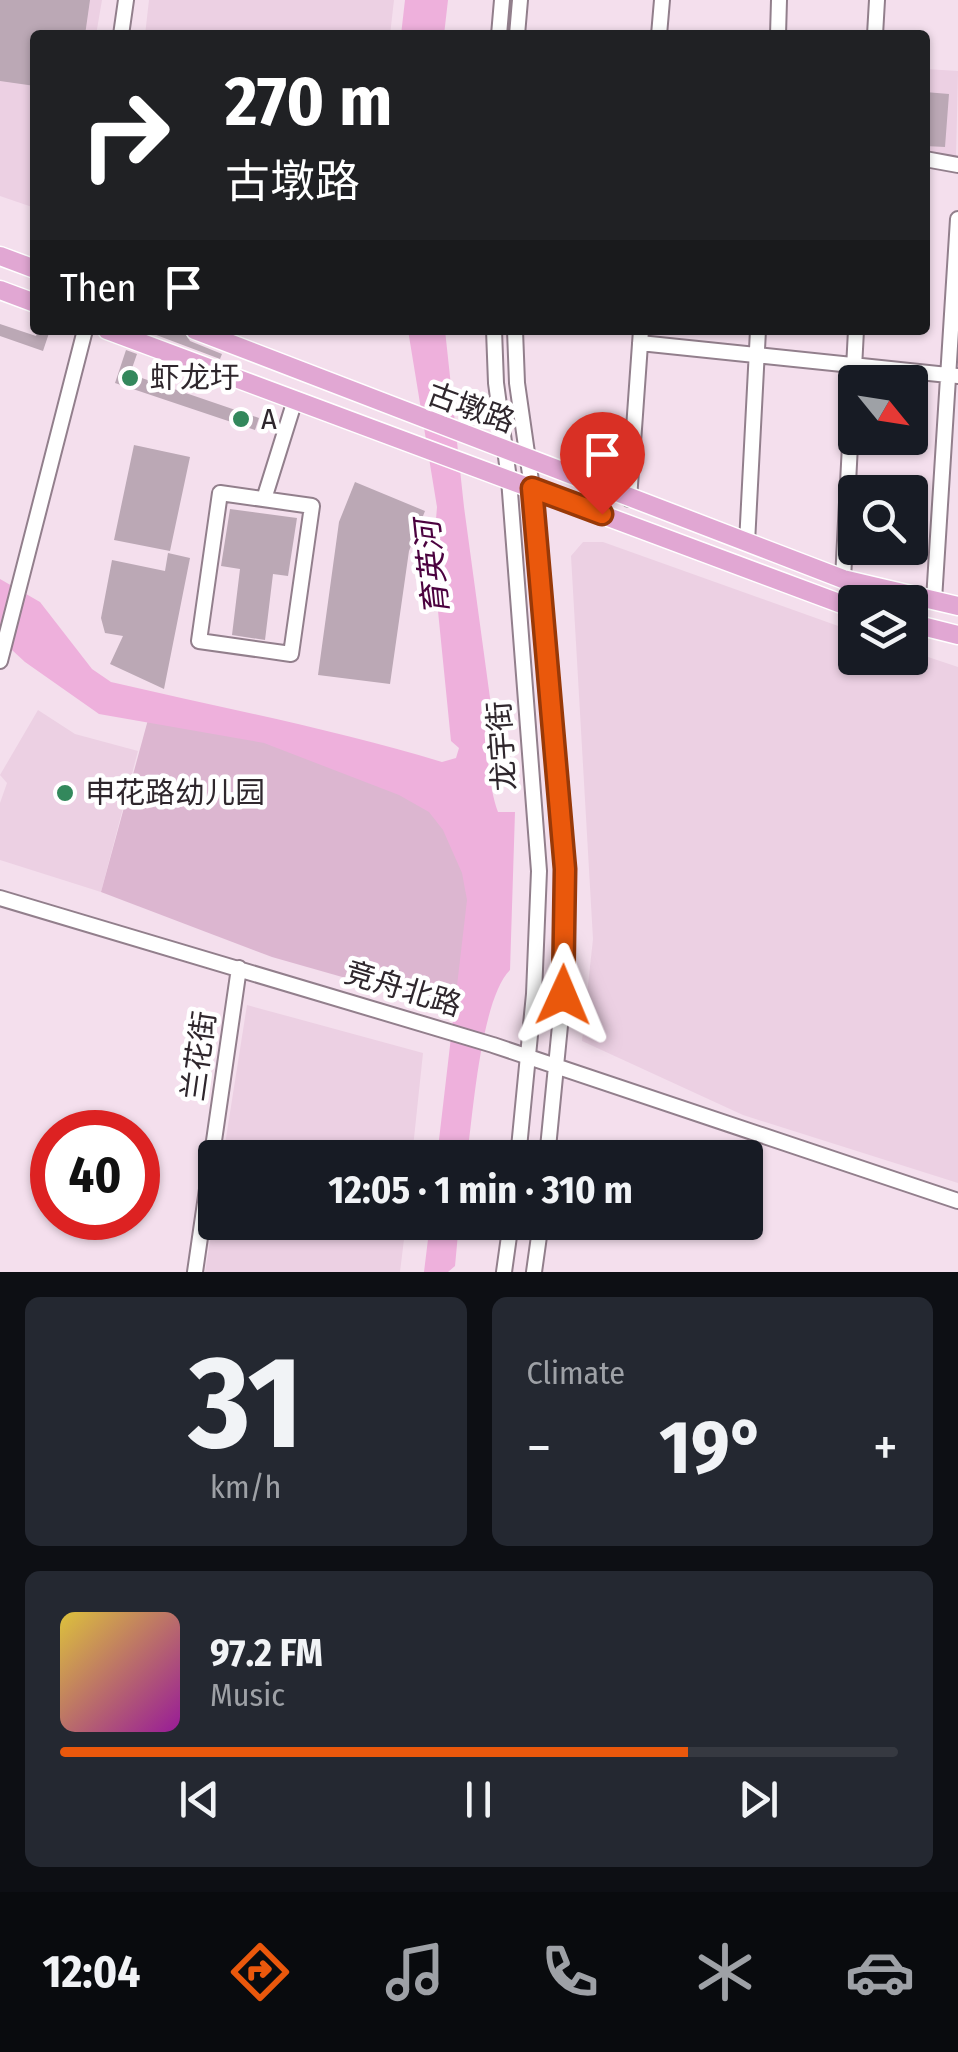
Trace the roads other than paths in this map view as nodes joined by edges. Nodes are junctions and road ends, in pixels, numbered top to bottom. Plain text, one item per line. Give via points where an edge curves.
1 (126, 0) edge
2 (502, 0) edge
3 (520, 0) edge
4 (662, 0) edge
5 (779, 0) edge
6 (877, 0) edge
7 (122, 30) edge
8 (499, 30) edge
9 (517, 30) edge
10 (659, 30) edge
11 (778, 30) edge
12 (875, 30) edge
13 (930, 160) edge
14 (958, 166) edge
15 (958, 219) edge
16 (0, 256) edge
17 (30, 266) edge
18 (0, 290) edge
19 (30, 302) edge
20 (84, 335) edge
21 (120, 335) edge
22 (208, 335) edge
23 (494, 335) edge
24 (515, 335) edge
25 (758, 335) edge
26 (856, 335) edge
27 (641, 337) edge
28 (756, 354) junction
29 (854, 365) joint
30 (928, 373) edge
31 (953, 376) edge
32 (295, 400) junction
33 (504, 450) junction
34 (849, 455) edge
35 (526, 459) junction
36 (509, 479) junction
37 (532, 488) junction
38 (264, 499) junction
39 (628, 499) junction
40 (746, 543) junction
41 (843, 579) junction
42 (934, 600) junction
43 (838, 603) edge
44 (958, 606) edge
45 (928, 628) edge
46 (958, 635) edge
47 (1, 658) edge
48 (0, 898) edge
49 (240, 968) junction
50 (528, 1058) junction
51 (556, 1066) junction
52 (520, 1140) edge
53 (549, 1140) edge
54 (958, 1200) edge
55 (508, 1240) edge
56 (538, 1240) edge
57 (195, 1272) edge
58 (504, 1272) edge
59 (534, 1272) edge

1 - 7 street
2 - 8 street
3 - 9 street
4 - 10 street
5 - 11 street
6 - 12 street
13 - 14 street
15 - 31 street
16 - 17 main road
18 - 19 main road
20 - 47 street
21 - 32 main road, 古墩路
22 - 33 main road, 古墩路
23 - 33 street, 龙宇街
24 - 35 street, 龙宇街
25 - 28 street
26 - 29 street
27 - 28 street
27 - 39 street
28 - 29 street
28 - 40 street
30 - 31 street
31 - 42 street
32 - 36 main road, 古墩路
32 - 38 street
33 - 35 main road, 古墩路
33 - 36 street, 龙宇街
34 - 41 street
35 - 37 street, 龙宇街
35 - 39 main road, 古墩路
36 - 37 main road, 古墩路
36 - 50 street, 龙宇街 via 539,871
37 - 43 main road, 古墩路
37 - 51 street, 龙宇街 via 565,869
38 - 38 street via 220,493 200,642 291,654 312,506
39 - 40 main road, 古墩路
40 - 41 main road, 古墩路
41 - 42 main road, 古墩路
42 - 44 main road, 古墩路
45 - 46 main road
48 - 49 street, 竞舟北路
49 - 50 street, 竞舟北路
49 - 57 street, 兰花街
50 - 51 street, 竞舟北路
50 - 52 street, 龙宇街
51 - 53 street, 龙宇街
51 - 54 street, 竞舟北路
55 - 58 street
56 - 59 street

